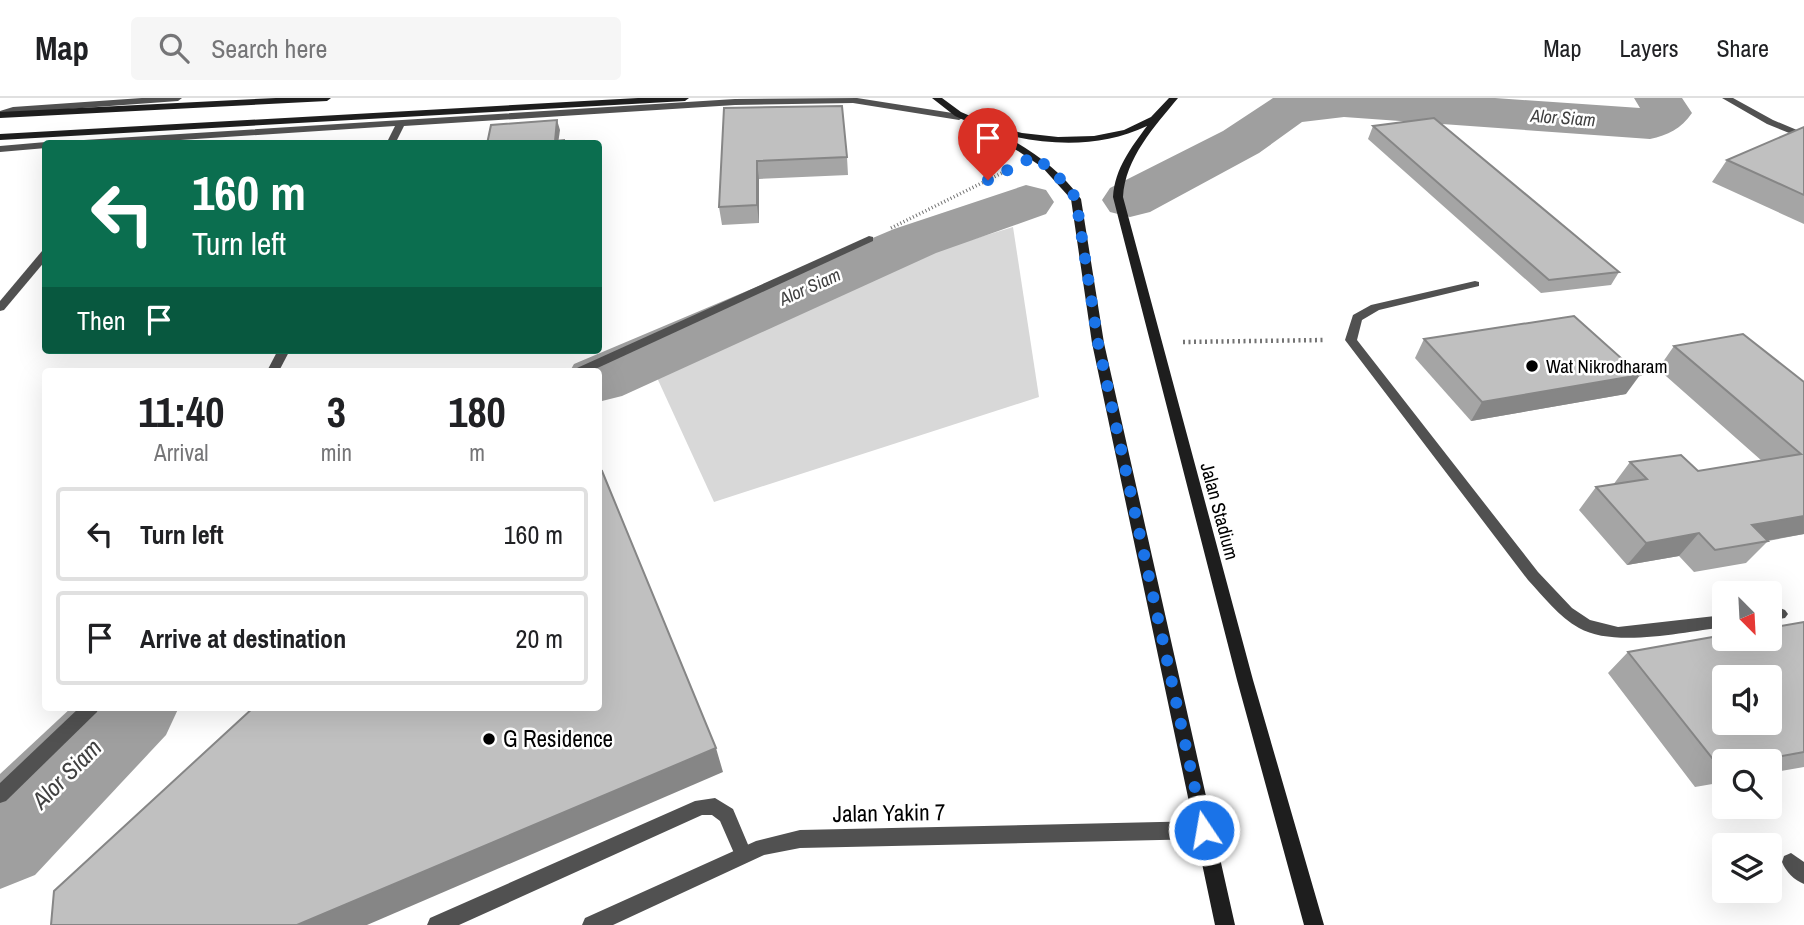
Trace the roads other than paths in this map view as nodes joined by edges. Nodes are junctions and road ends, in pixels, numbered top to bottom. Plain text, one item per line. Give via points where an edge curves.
1 (178, 98) edge
2 (327, 98) edge
3 (685, 98) edge
4 (936, 98) edge
5 (1185, 98) edge
6 (1726, 98) edge
7 (1174, 99) edge
8 (0, 115) edge
9 (1160, 116) junction
10 (960, 117) junction
11 (401, 122) junction
12 (981, 127) junction
13 (1804, 136) edge
14 (0, 137) edge
15 (139, 140) edge
16 (392, 140) edge
17 (42, 145) edge
18 (0, 149) edge
19 (869, 239) road end
20 (42, 259) edge
21 (1475, 284) dead end
22 (0, 308) edge
23 (588, 368) edge
24 (1712, 622) edge
25 (87, 711) edge
26 (0, 795) edge
27 (1204, 830) junction
28 (743, 854) junction
29 (437, 925) edge
30 (592, 925) edge
31 (1225, 925) edge
32 (1314, 925) edge

1 - 8 street via 24,109
2 - 8 main road
3 - 14 main road
4 - 10 main road
5 - 7 main road
6 - 13 street
7 - 9 main road, Jalan Stadium
9 - 12 main road via 1134,129 1059,140
9 - 32 main road, Jalan Stadium via 1123,168 1117,181 1118,197
10 - 11 street via 853,100 734,102
10 - 12 main road
11 - 15 street
11 - 16 street
12 - 27 main road via 1035,156 1076,199 1098,343
17 - 18 street
19 - 23 street
20 - 22 street
21 - 24 street via 1375,307 1357,318 1350,340 1533,576 1567,612 1586,625 1618,633
25 - 26 street
27 - 28 street, Jalan Yakin 7 via 800,839
27 - 31 main road
28 - 29 street via 727,815 715,806 701,807
28 - 30 street, Jalan Yakin 7

